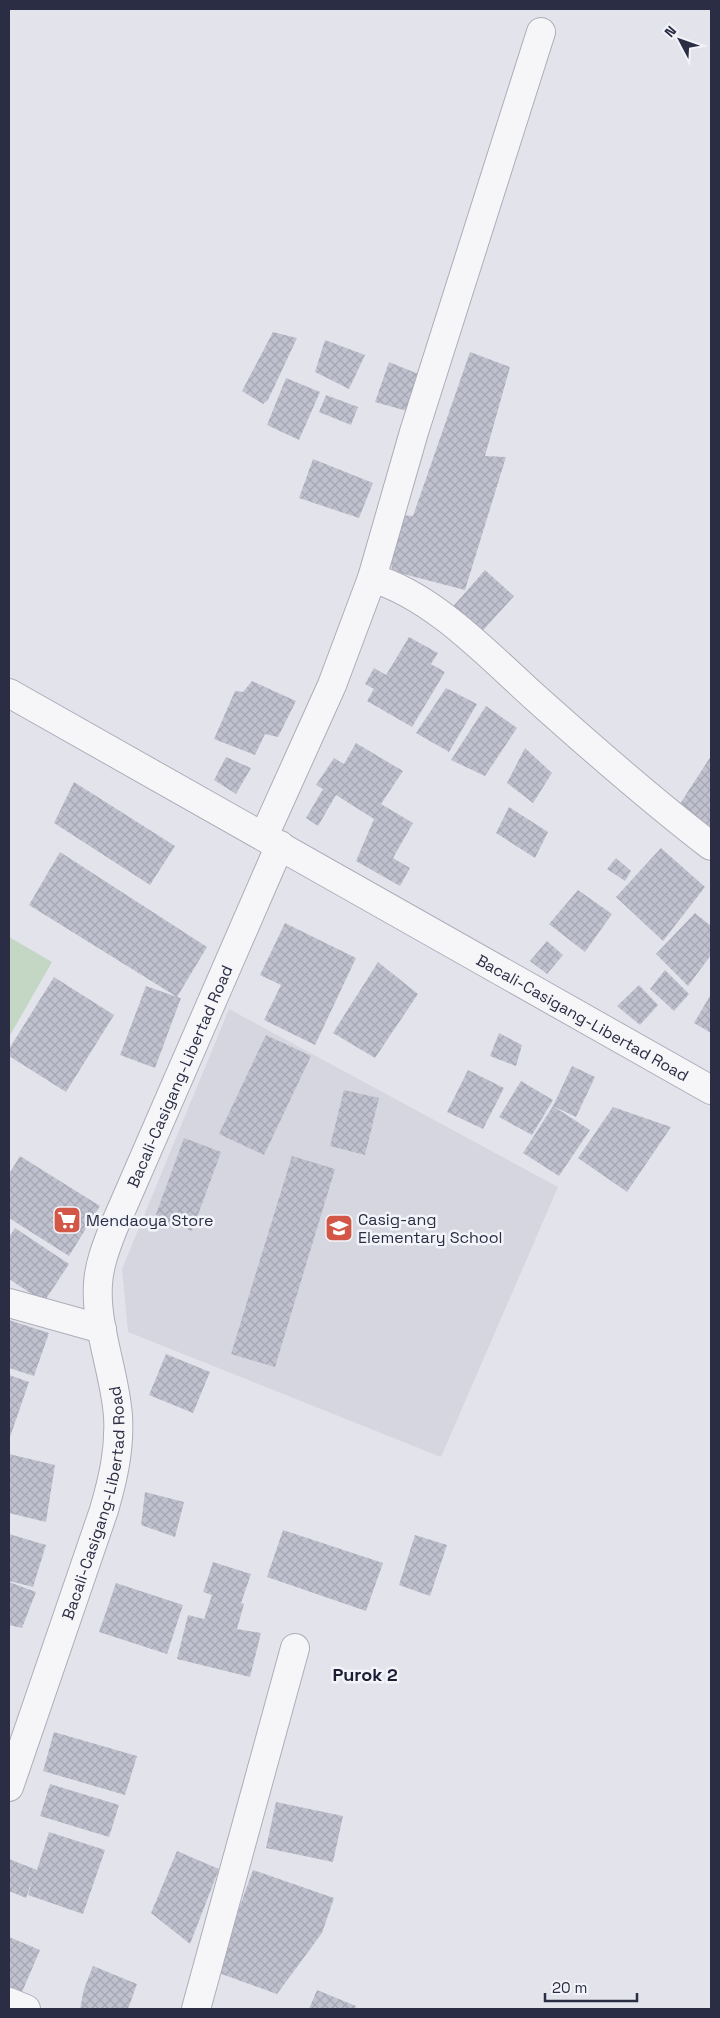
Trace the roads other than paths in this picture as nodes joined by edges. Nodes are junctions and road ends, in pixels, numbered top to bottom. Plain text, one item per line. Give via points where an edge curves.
1 (541, 32) dead end
2 (372, 578) junction
3 (9, 693) edge
4 (272, 841) junction
5 (711, 846) edge
6 (711, 1090) edge
7 (9, 1303) edge
8 (102, 1329) junction
9 (295, 1648) dead end
10 (9, 1787) edge
11 (9, 2002) edge
12 (26, 2009) edge
13 (196, 2009) edge

1 - 2 street via 414,432
2 - 4 street
2 - 5 street via 399,588 447,619 662,808
3 - 4 street
4 - 6 street, Bacali-Casigang-Libertad Road
4 - 8 street, Bacali-Casigang-Libertad Road via 102,1256 98,1284
7 - 8 street
8 - 10 street, Bacali-Casigang-Libertad Road via 118,1415 119,1444 114,1476
9 - 13 street
11 - 12 street

